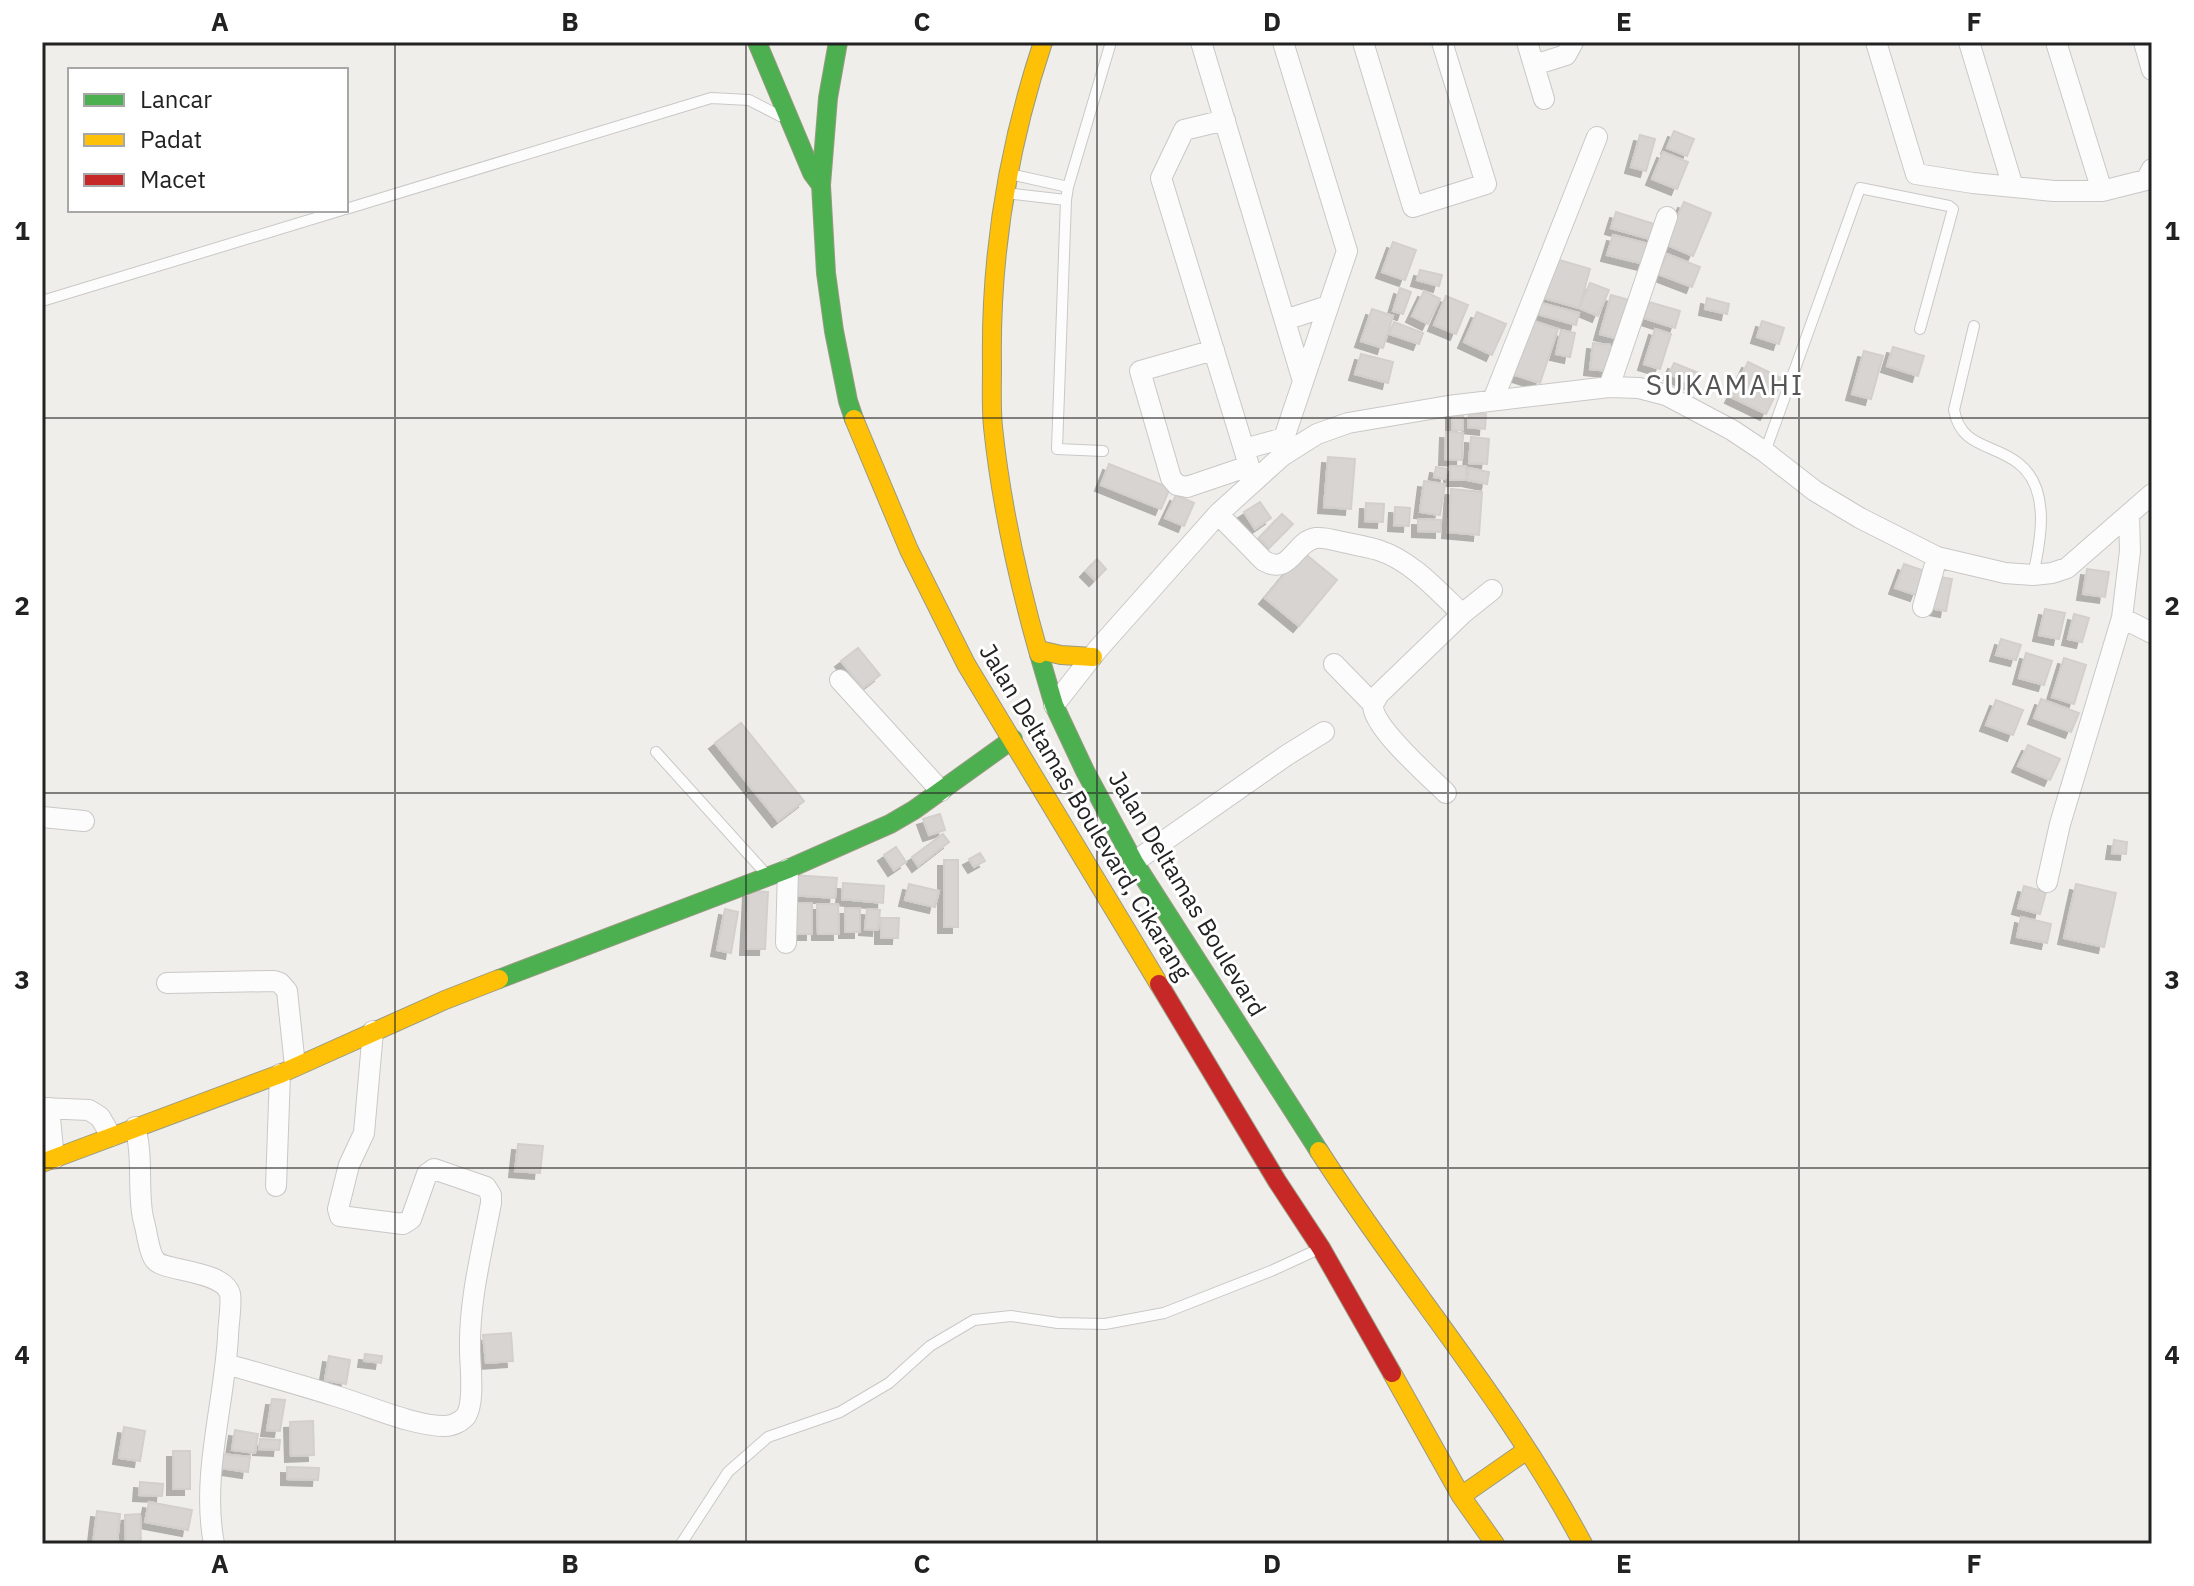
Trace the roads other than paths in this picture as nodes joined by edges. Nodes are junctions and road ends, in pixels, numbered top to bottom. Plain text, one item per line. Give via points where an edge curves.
1 (757, 42) edge
2 (838, 42) edge
3 (1043, 42) edge
4 (1111, 42) edge
5 (1201, 42) edge
6 (1283, 42) edge
7 (1363, 42) edge
8 (1442, 42) edge
9 (1527, 42) edge
10 (1573, 42) edge
11 (1876, 42) edge
12 (1969, 42) edge
13 (2056, 42) edge
14 (2144, 42) edge
15 (1534, 65) junction
16 (2152, 70) edge
17 (1544, 99) dead end
18 (788, 120) junction
19 (1225, 120) junction
20 (1597, 137) dead end
21 (2152, 169) edge
22 (1008, 174) junction
23 (821, 185) junction
24 (1068, 187) junction
25 (2013, 187) junction
26 (2102, 191) junction
27 (1004, 193) junction
28 (1066, 200) junction
29 (348, 208) edge
30 (334, 212) edge
31 (1667, 217) dead end
32 (42, 301) edge
33 (1328, 306) junction
34 (1285, 320) junction
35 (1974, 326) dead end
36 (1920, 329) dead end
37 (1214, 350) junction
38 (1303, 381) junction
39 (1609, 387) junction
40 (1493, 400) junction
41 (1244, 449) junction
42 (1103, 451) dead end
43 (1765, 452) junction
44 (2152, 494) edge
45 (1218, 514) junction
46 (2129, 515) junction
47 (1937, 557) junction
48 (2033, 575) junction
49 (1492, 590) dead end
50 (1923, 607) dead end
51 (1462, 614) junction
52 (2122, 618) junction
53 (2152, 633) edge
54 (1039, 650) junction
55 (1093, 657) junction
56 (1334, 664) dead end
57 (840, 680) dead end
58 (1373, 704) junction
59 (1054, 705) junction
60 (1324, 732) dead end
61 (1013, 739) junction
62 (656, 752) dead end
63 (941, 791) junction
64 (1446, 793) dead end
65 (42, 817) edge
66 (84, 821) dead end
67 (1134, 862) junction
68 (788, 869) junction
69 (769, 877) junction
70 (2047, 882) dead end
71 (786, 943) dead end
72 (167, 983) dead end
73 (373, 1031) junction
74 (287, 1070) junction
75 (45, 1108) edge
76 (135, 1127) junction
77 (111, 1136) junction
78 (48, 1161) edge
79 (276, 1186) dead end
80 (1321, 1248) junction
81 (226, 1364) junction
82 (1527, 1450) junction
83 (1461, 1496) junction
84 (214, 1544) edge
85 (681, 1544) edge
86 (1495, 1544) edge
87 (1583, 1544) edge

1 - 18 street
2 - 23 street, Jalan Deltamas Boulevard, Cikarang
3 - 22 street, Jalan Deltamas Boulevard
4 - 24 lane
5 - 19 street
6 - 33 street via 1347,251
7 - 8 street via 1413,207 1486,184
9 - 15 street
10 - 15 street via 1566,55
11 - 25 street via 1916,174
12 - 25 street
13 - 26 street
14 - 16 street
15 - 17 street
18 - 23 street
18 - 29 lane via 749,100 711,98
19 - 34 street
19 - 37 street via 1184,130 1161,178
20 - 40 street
21 - 26 street via 2146,180
22 - 24 lane
22 - 27 street, Jalan Deltamas Boulevard
23 - 61 street, Jalan Deltamas Boulevard, Cikarang via 826,273 848,401 909,550 966,664
24 - 28 lane
25 - 26 street
27 - 28 lane
27 - 54 street, Jalan Deltamas Boulevard via 991,312 993,425 1009,530
28 - 42 lane via 1057,449
30 - 32 lane
31 - 39 street
33 - 34 street
33 - 38 street
34 - 38 street
35 - 48 lane via 1954,410 1957,424 1964,435 2019,464 2038,491 2041,520
36 - 43 lane via 1953,209 1860,188
37 - 41 street
37 - 41 street via 1140,371 1171,478 1187,487 1249,466
38 - 41 street via 1284,438
39 - 40 street
39 - 43 street via 1666,395
40 - 45 street via 1377,417 1317,434 1282,456
43 - 47 street via 1815,491
44 - 46 street
45 - 51 street via 1271,565 1286,562 1315,538 1377,550 1417,572
45 - 55 street
46 - 48 street via 2067,568
46 - 52 street
47 - 48 street
47 - 50 street
49 - 51 street
51 - 58 street
52 - 53 street
52 - 70 street
54 - 55 street
54 - 59 street, Jalan Deltamas Boulevard
55 - 59 street
56 - 58 street
57 - 63 street
58 - 64 street via 1375,716 1403,751
59 - 67 street, Jalan Deltamas Boulevard
60 - 67 street
61 - 63 street
61 - 80 street, Jalan Deltamas Boulevard, Cikarang
62 - 69 lane
63 - 68 street via 890,824
65 - 66 street
67 - 82 street, Jalan Deltamas Boulevard via 1324,1159
68 - 69 street
68 - 71 street
69 - 73 street
72 - 74 street via 280,983 287,991
73 - 74 street
73 - 81 street via 364,1133 338,1209 340,1216 403,1224 411,1219 427,1174 434,1169 489,1191 471,1316 468,1412 457,1423 428,1423
74 - 76 street
74 - 79 street
75 - 77 street via 95,1112
75 - 78 street
76 - 77 street
76 - 81 street via 142,1213 154,1259 207,1276 226,1288
77 - 78 street
80 - 83 street, Jalan Deltamas Boulevard, Cikarang
80 - 85 lane via 1164,1313 1105,1324 1011,1316 974,1320 840,1412 768,1437 728,1472
81 - 84 street via 211,1484
82 - 83 street
82 - 87 street, Jalan Deltamas Boulevard
83 - 86 street, Jalan Deltamas Boulevard, Cikarang

